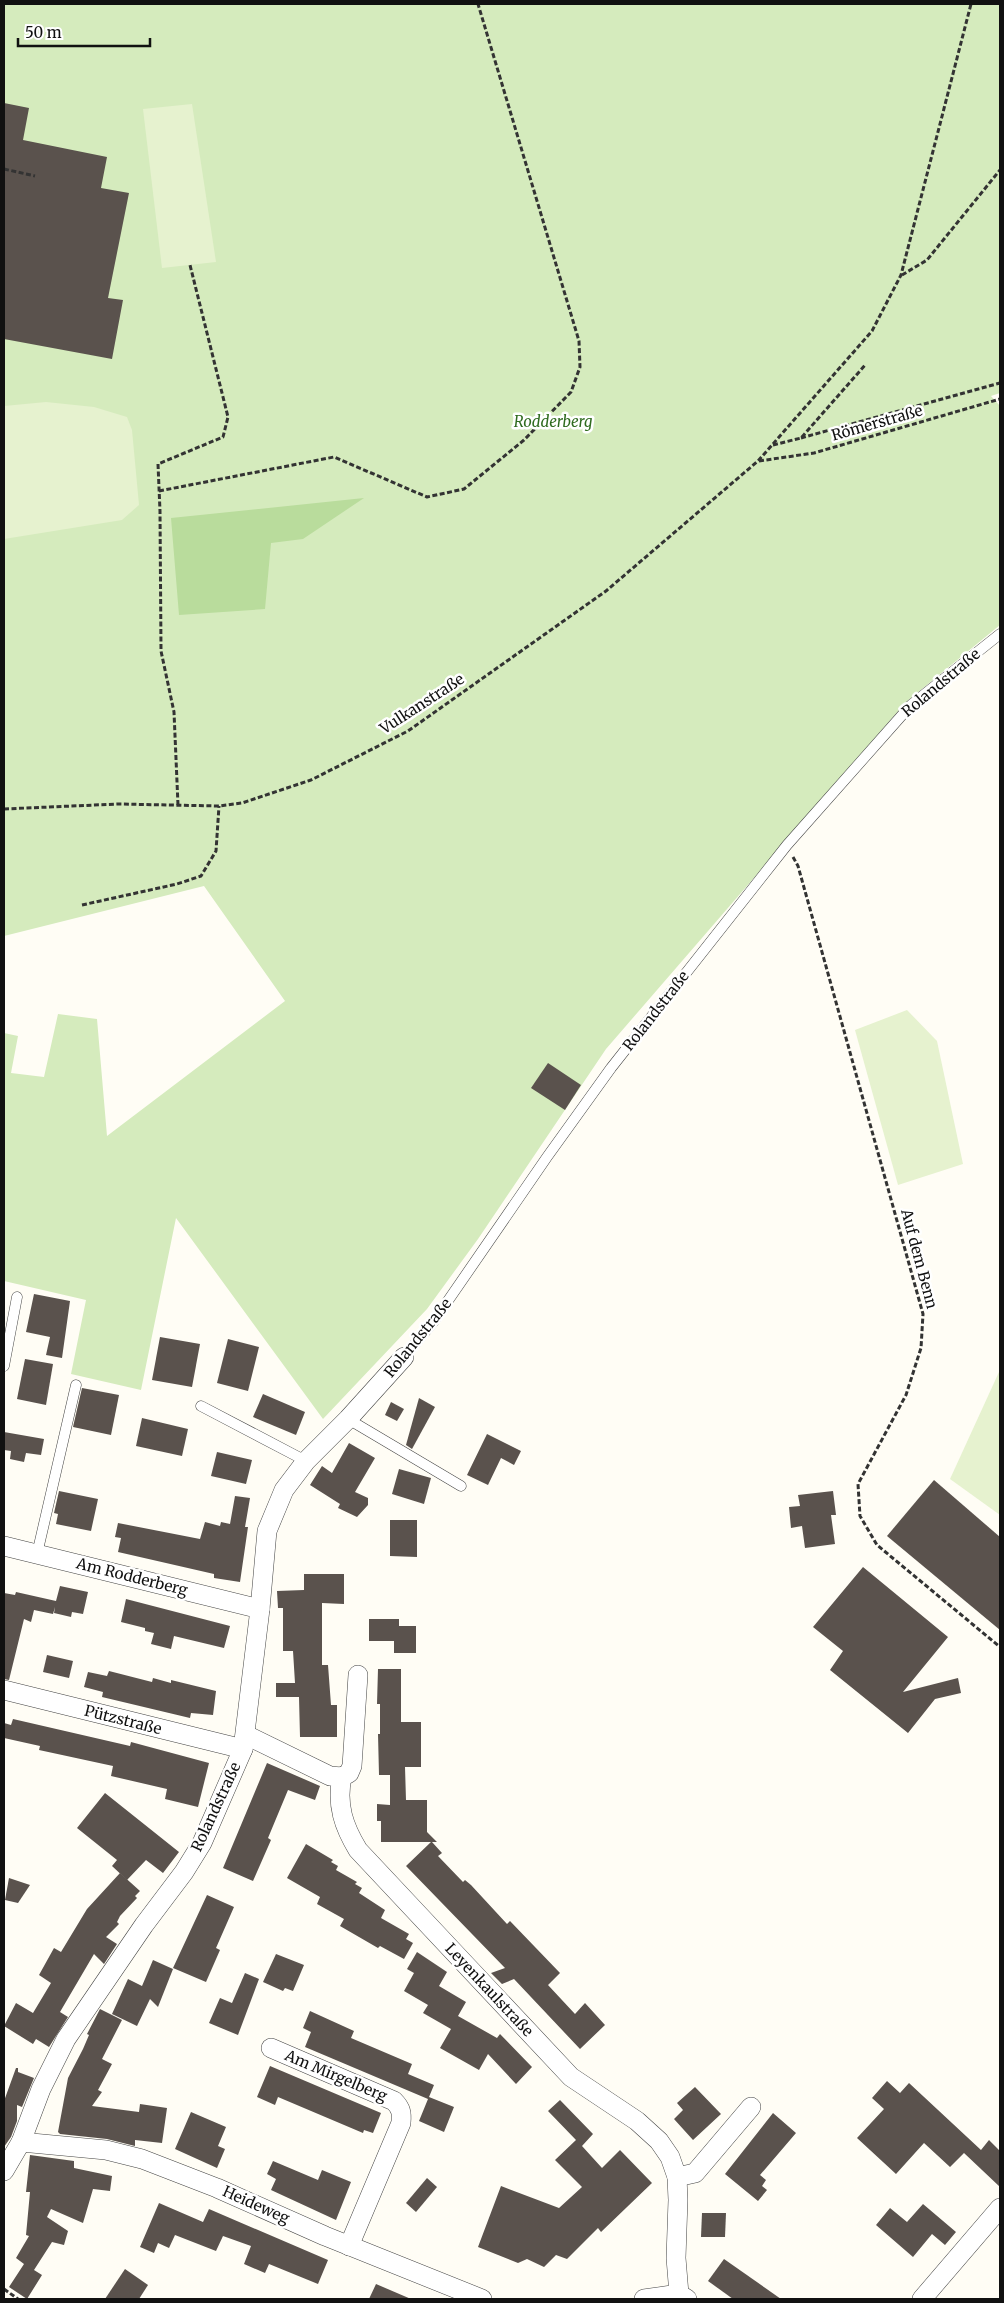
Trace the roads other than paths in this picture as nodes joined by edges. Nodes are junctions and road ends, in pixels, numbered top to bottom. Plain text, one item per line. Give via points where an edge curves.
1 (1000, 634) edge
2 (18, 1297) dead end
3 (404, 1357) joint
4 (4, 1366) edge
5 (76, 1385) dead end
6 (201, 1406) dead end
7 (348, 1419) junction
8 (306, 1461) junction
9 (461, 1486) dead end
10 (4, 1546) edge
11 (37, 1554) junction
12 (260, 1609) junction
13 (358, 1675) dead end
14 (4, 1690) edge
15 (244, 1742) junction
16 (342, 1777) junction
17 (271, 2048) dead end
18 (751, 2107) dead end
19 (22, 2142) junction
20 (4, 2171) edge
21 (677, 2177) junction
22 (1000, 2208) edge
23 (349, 2246) junction
24 (683, 2296) edge
25 (482, 2299) edge
26 (644, 2299) edge
27 (922, 2299) edge

1 - 3 lane, Rolandstraße via 911,705 787,845 610,1068 434,1321
2 - 4 lane
3 - 7 street, Rolandstraße
5 - 11 lane
6 - 8 lane
7 - 8 street, Rolandstraße
7 - 9 lane
8 - 12 street, Rolandstraße via 284,1490 267,1531
10 - 11 street, Am Rodderberg
11 - 12 street, Am Rodderberg
12 - 15 street, Rolandstraße
13 - 16 street, Leyenkaulstraße via 352,1766
14 - 15 street, Pützstraße
15 - 16 street via 330,1776
15 - 19 street, Rolandstraße via 202,1843 66,2039 41,2090
16 - 21 street, Leyenkaulstraße via 338,1792 340,1808 346,1830 358,1850 571,2077 650,2130 670,2157
17 - 23 street, Am Mirgelberg via 394,2101 400,2107 401,2123
18 - 21 street via 695,2172
19 - 20 street, Rolandstraße
19 - 23 street, Heideweg via 106,2150 142,2159
21 - 24 street, Leyenkaulstraße via 676,2258
22 - 27 street
23 - 25 street, Heideweg
24 - 26 street

